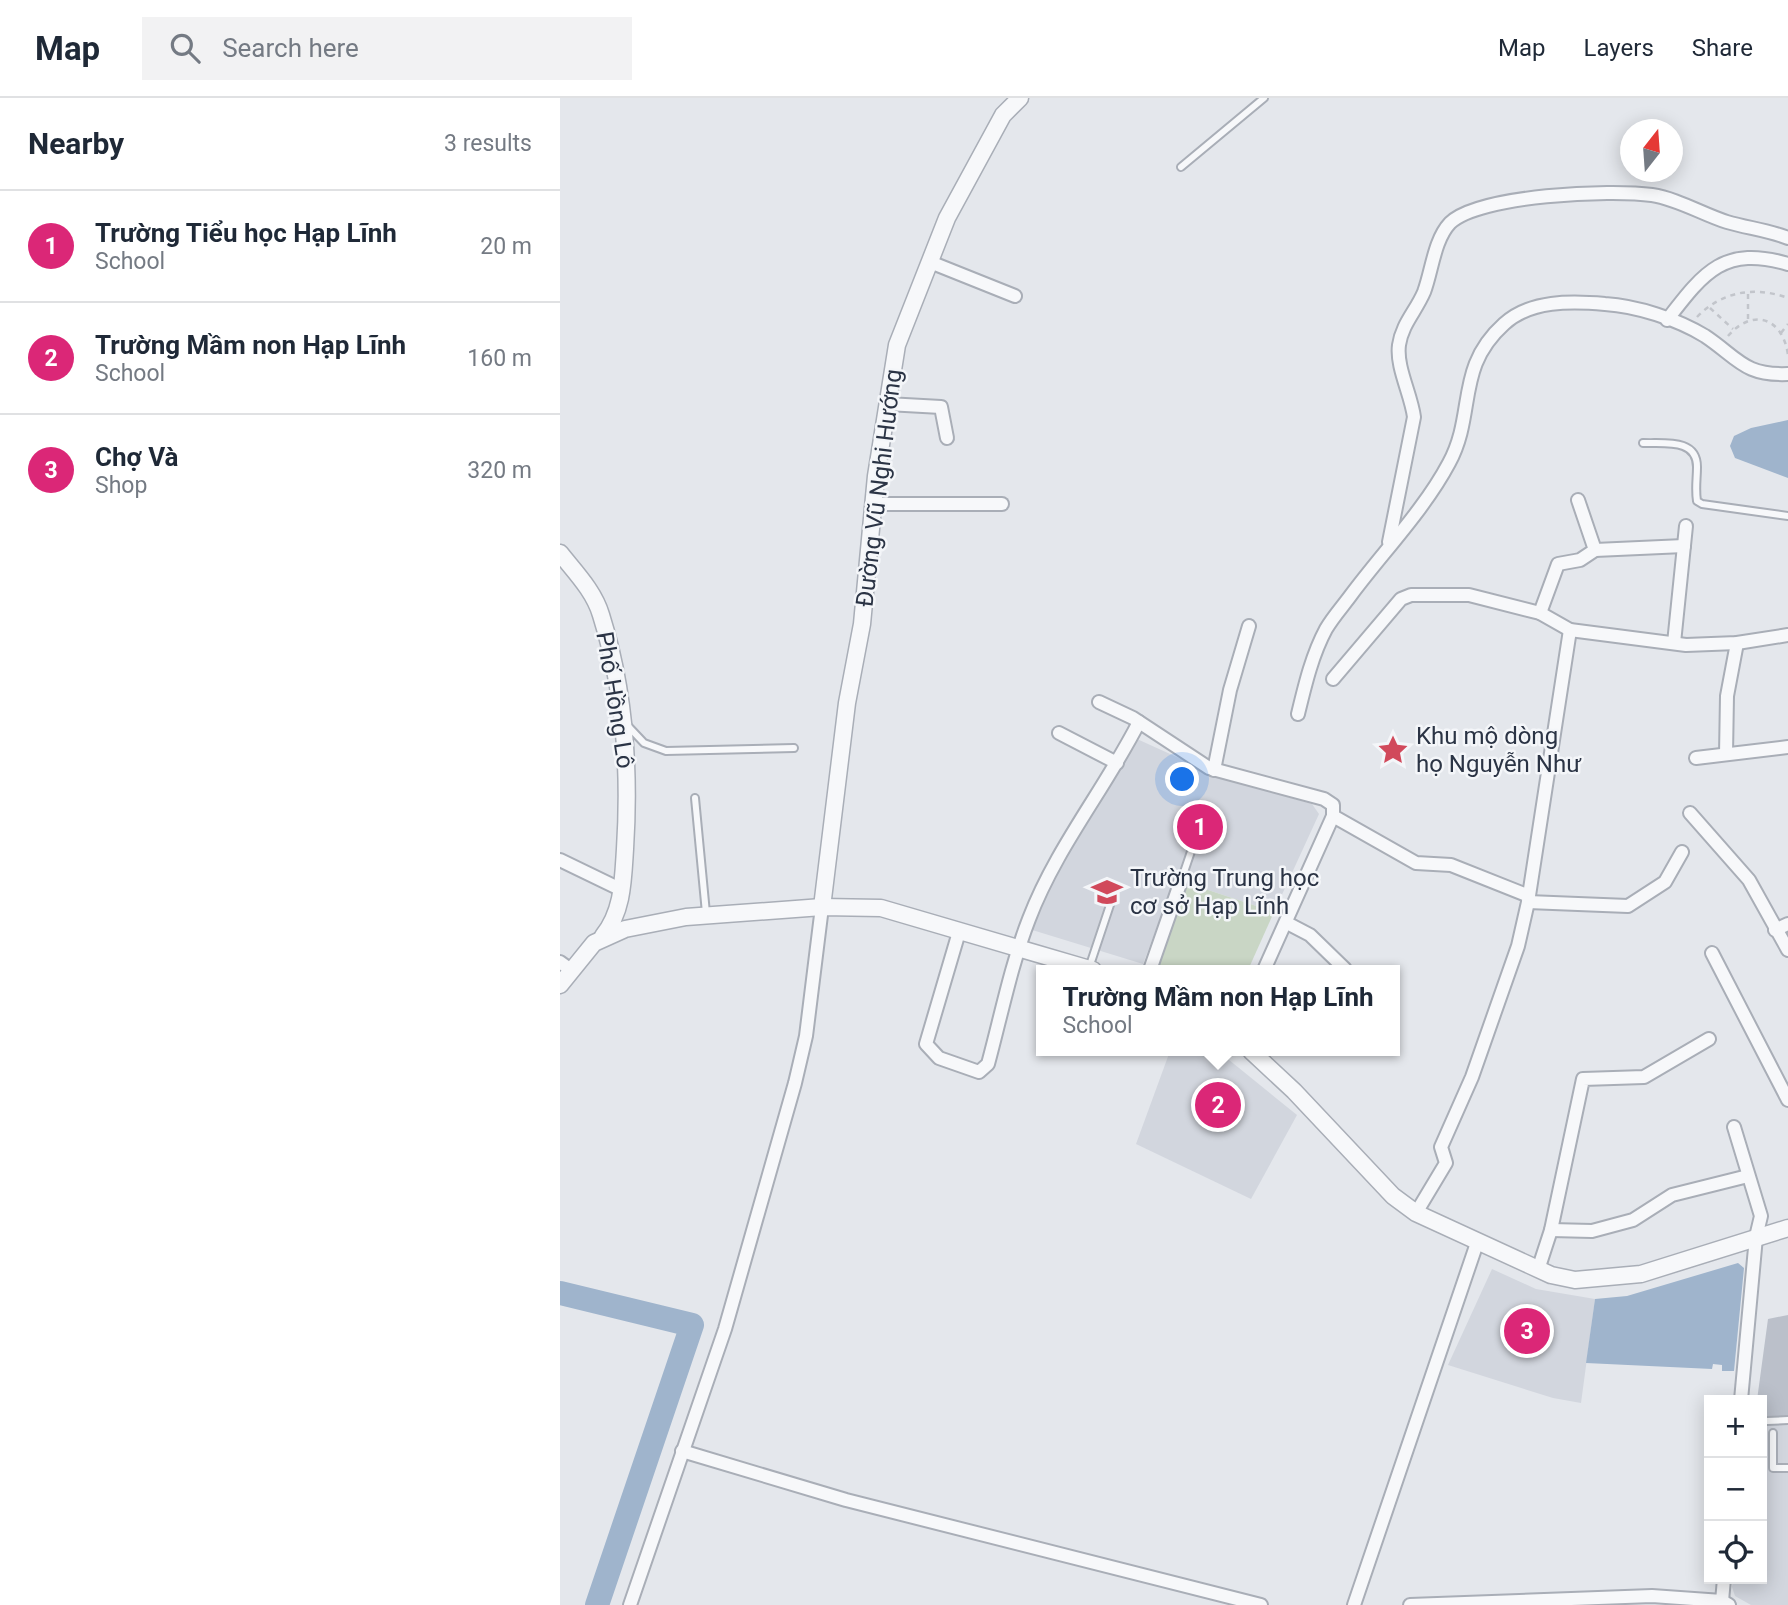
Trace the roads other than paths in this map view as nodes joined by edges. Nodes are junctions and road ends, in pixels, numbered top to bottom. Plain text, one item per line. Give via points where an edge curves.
1 (1020, 98) edge
2 (1264, 98) edge
3 (1181, 167) dead end
4 (1788, 238) edge
5 (930, 262) junction
6 (1788, 264) edge
7 (1016, 296) dead end
8 (1667, 320) junction
9 (1788, 374) edge
10 (887, 404) junction
11 (947, 438) dead end
12 (1643, 443) dead end
13 (1578, 499) dead end
14 (873, 504) junction
15 (1002, 504) dead end
16 (1788, 516) edge
17 (1686, 526) dead end
18 (1388, 545) junction
19 (1685, 547) junction
20 (1595, 550) junction
21 (560, 553) edge
22 (1540, 613) junction
23 (1249, 626) dead end
24 (1570, 630) junction
25 (1788, 635) edge
26 (1674, 643) junction
27 (1737, 643) junction
28 (1333, 679) dead end
29 (1099, 702) dead end
30 (1298, 714) dead end
31 (623, 721) junction
32 (1139, 722) junction
33 (1059, 733) dead end
34 (1788, 747) edge
35 (794, 748) dead end
36 (1727, 754) junction
37 (1696, 758) dead end
38 (1117, 763) junction
39 (1214, 770) junction
40 (695, 798) dead end
41 (1690, 813) dead end
42 (1332, 816) junction
43 (1201, 822) dead end
44 (1682, 852) dead end
45 (560, 860) edge
46 (1182, 878) joint
47 (622, 890) junction
48 (1114, 893) dead end
49 (1528, 899) junction
50 (822, 906) junction
51 (706, 915) junction
52 (1287, 923) junction
53 (1788, 924) edge
54 (1775, 930) junction
55 (959, 932) junction
56 (602, 938) junction
57 (1020, 948) junction
58 (1788, 950) edge
59 (1712, 953) dead end
60 (1077, 965) edge
61 (1092, 965) edge
62 (1152, 965) edge
63 (1266, 965) edge
64 (1341, 965) edge
65 (565, 966) edge
66 (560, 985) edge
67 (1709, 1040) dead end
68 (1256, 1056) edge
69 (1788, 1100) edge
70 (1734, 1127) dead end
71 (1748, 1176) junction
72 (1416, 1213) junction
73 (1788, 1228) edge
74 (1551, 1230) junction
75 (1756, 1237) junction
76 (1477, 1243) junction
77 (1538, 1270) junction
78 (1741, 1395) edge
79 (1788, 1420) edge
80 (1768, 1421) dead end
81 (1773, 1433) dead end
82 (682, 1451) junction
83 (1788, 1468) edge
84 (1724, 1584) edge
85 (1725, 1603) edge
86 (630, 1605) edge
87 (1261, 1605) edge
88 (1354, 1605) edge
89 (1410, 1605) edge

1 - 5 street, Đường Vũ Nghi Hướng via 1003,115 947,218
2 - 3 lane
4 - 18 street via 1652,195 1496,202 1461,215 1442,236 1423,293 1402,330 1399,347 1413,417
5 - 7 street
5 - 10 street, Đường Vũ Nghi Hướng via 897,345
6 - 8 street via 1751,257 1716,266 1699,278
8 - 9 street via 1719,346 1752,370
8 - 18 street via 1625,307 1564,303 1531,308 1507,321 1484,345 1467,383 1463,429 1449,464
10 - 11 street via 941,407
10 - 14 street, Đường Vũ Nghi Hướng
12 - 16 lane via 1685,445 1694,452 1697,500 1702,503
13 - 20 street
14 - 15 street
14 - 50 street, Đường Vũ Nghi Hướng via 862,624 847,703
17 - 19 street
18 - 30 street via 1327,627
19 - 20 street
19 - 26 street
20 - 22 street via 1580,560 1558,564
21 - 31 street, Phố Hồng Lô via 592,594 601,614
22 - 24 street
22 - 28 street via 1469,595 1411,595 1401,599
23 - 39 street
24 - 26 street
24 - 49 street
25 - 27 street
26 - 27 street
27 - 36 street via 1727,696
29 - 32 street
31 - 35 lane via 644,743 666,751
31 - 47 street, Phố Hồng Lô via 629,786
32 - 38 street
32 - 39 street
33 - 38 street
34 - 36 street
36 - 37 street
38 - 57 street via 1067,842 1029,919
39 - 42 street via 1324,799 1333,805
40 - 51 lane
41 - 54 street via 1749,880
42 - 49 street via 1416,863 1451,865
42 - 52 street
43 - 46 lane
44 - 49 street via 1665,881 1628,906
45 - 47 street
46 - 62 street
47 - 56 street, Phố Hồng Lô via 614,922
48 - 61 lane
49 - 72 street via 1518,946 1482,1051 1441,1147 1446,1163
50 - 51 street
50 - 55 street via 881,908
50 - 82 street via 806,1036 795,1083 725,1329
51 - 56 street via 632,927
52 - 63 street
52 - 64 street via 1310,935
53 - 54 street
54 - 58 street
55 - 57 street
55 - 57 street via 926,1044 935,1056 978,1072 988,1064
56 - 65 street
57 - 60 street
59 - 69 street
65 - 66 street
67 - 74 street via 1644,1077 1583,1079
68 - 72 street via 1377,1182
70 - 71 street
71 - 74 street via 1672,1195 1633,1220 1592,1231
71 - 75 street via 1761,1216
72 - 76 street
73 - 75 street
74 - 77 street
75 - 77 street via 1622,1277 1576,1280
75 - 78 street
76 - 77 street
76 - 88 street
79 - 80 lane
81 - 83 lane via 1773,1468
82 - 86 street
82 - 87 street via 846,1500
84 - 85 street
85 - 89 street via 1652,1596

